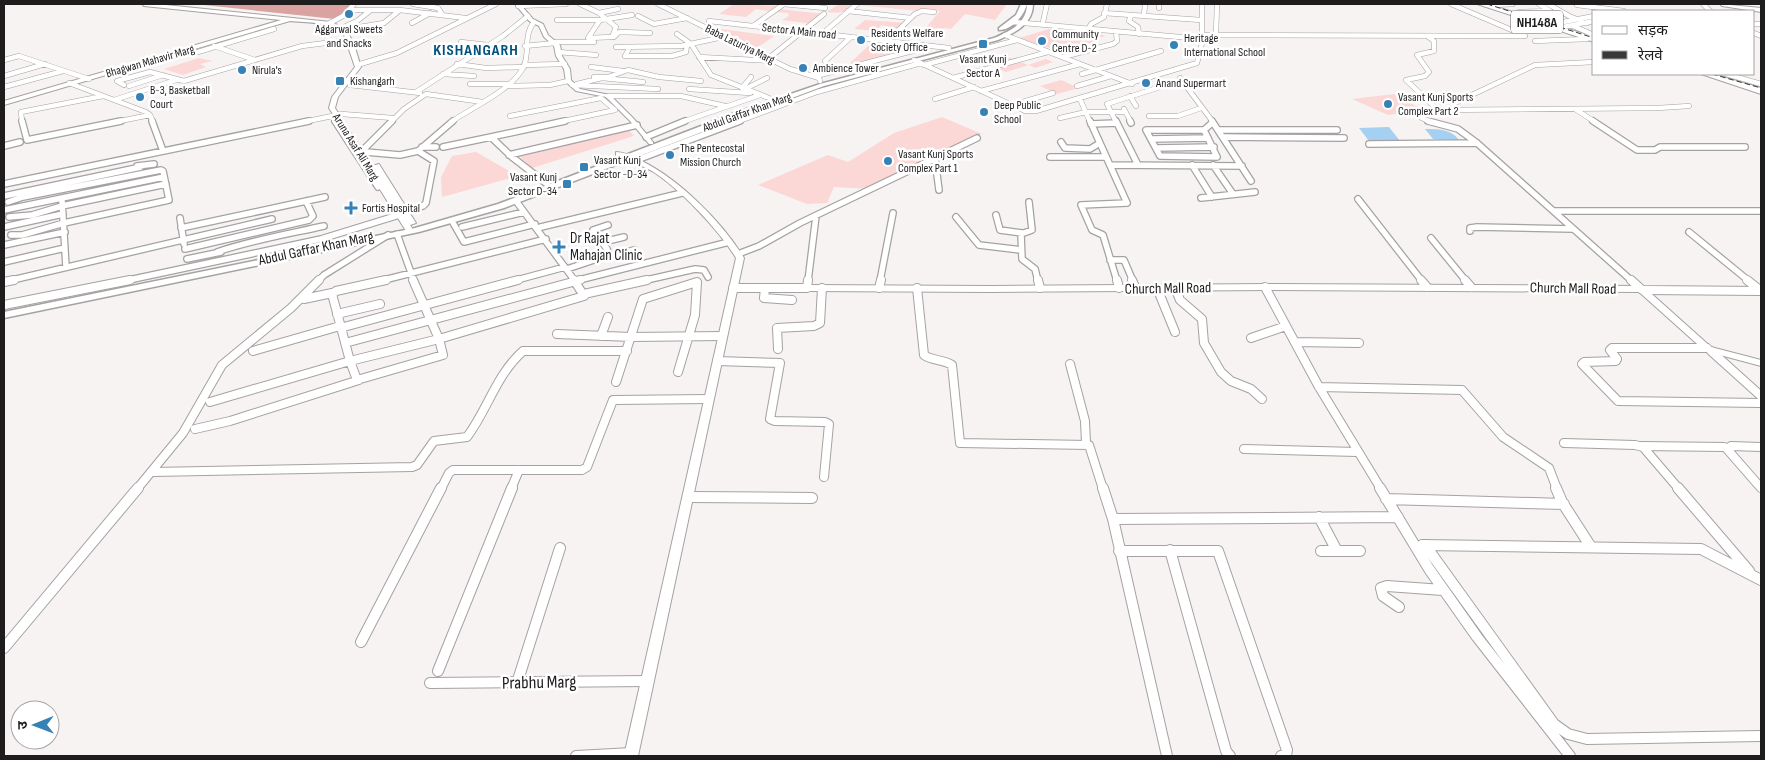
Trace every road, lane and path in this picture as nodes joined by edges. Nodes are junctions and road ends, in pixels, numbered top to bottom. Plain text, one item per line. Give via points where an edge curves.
1 (144, 4) edge
2 (161, 4) edge
3 (354, 4) edge
4 (413, 4) edge
5 (496, 4) edge
6 (553, 4) edge
7 (566, 4) edge
8 (580, 4) edge
9 (658, 4) edge
10 (783, 4) edge
11 (857, 4) edge
12 (1024, 4) edge
13 (1030, 4) edge
14 (1047, 4) edge
15 (1107, 4) edge
16 (1145, 4) edge
17 (1202, 4) edge
18 (1217, 4) edge
19 (1221, 4) edge
20 (1452, 4) edge
21 (1480, 4) edge
22 (1493, 4) edge
23 (1513, 4) edge
24 (1539, 4) edge
25 (1548, 4) edge
26 (1576, 4) edge
27 (1722, 4) edge
28 (518, 5) edge
29 (1624, 8) edge
30 (618, 9) dead end
31 (1595, 9) edge
32 (349, 10) junction
33 (371, 10) junction
34 (400, 10) junction
35 (1592, 10) edge
36 (1761, 10) edge
37 (848, 11) junction
38 (934, 12) dead end
39 (1518, 12) junction
40 (430, 13) junction
41 (599, 13) junction
42 (1104, 13) junction
43 (442, 14) junction
44 (1118, 14) junction
45 (632, 15) dead end
46 (1131, 15) junction
47 (528, 16) junction
48 (638, 16) dead end
49 (1144, 16) junction
50 (1158, 17) junction
51 (289, 18) junction
52 (687, 18) junction
53 (911, 18) junction
54 (1169, 18) junction
55 (467, 19) junction
56 (607, 19) junction
57 (1575, 19) junction
58 (557, 20) dead end
59 (600, 20) junction
60 (1201, 20) junction
61 (1012, 22) junction
62 (1043, 22) dead end
63 (1592, 22) edge
64 (330, 23) junction
65 (412, 23) dead end
66 (536, 23) junction
67 (662, 23) junction
68 (709, 23) dead end
69 (1116, 23) dead end
70 (1587, 23) junction
71 (1023, 24) junction
72 (1222, 24) dead end
73 (1553, 24) junction
74 (667, 26) dead end
75 (753, 26) junction
76 (1158, 26) dead end
77 (1170, 27) dead end
78 (345, 28) junction
79 (1592, 28) edge
80 (274, 29) dead end
81 (1088, 30) junction
82 (1574, 30) junction
83 (618, 32) junction
84 (803, 32) junction
85 (1116, 32) junction
86 (650, 33) dead end
87 (677, 34) dead end
88 (822, 34) junction
89 (1140, 34) junction
90 (1216, 34) junction
91 (1005, 35) junction
92 (1426, 35) junction
93 (614, 37) dead end
94 (723, 37) junction
95 (851, 37) junction
96 (1202, 37) junction
97 (1592, 38) edge
98 (349, 40) junction
99 (1017, 40) junction
100 (887, 41) junction
101 (1535, 41) dead end
102 (461, 42) dead end
103 (601, 42) dead end
104 (555, 43) junction
105 (212, 45) junction
106 (488, 45) junction
107 (689, 45) junction
108 (525, 46) junction
109 (932, 46) junction
110 (616, 47) dead end
111 (630, 47) junction
112 (949, 48) junction
113 (186, 50) junction
114 (1161, 51) dead end
115 (198, 52) dead end
116 (558, 52) junction
117 (1048, 52) junction
118 (596, 55) dead end
119 (699, 57) junction
120 (1063, 57) junction
121 (769, 58) junction
122 (27, 59) junction
123 (4, 60) edge
124 (255, 60) junction
125 (825, 61) dead end
126 (776, 62) junction
127 (1592, 62) edge
128 (920, 63) junction
129 (45, 64) junction
130 (457, 64) junction
131 (555, 64) junction
132 (565, 64) junction
133 (1080, 64) junction
134 (4, 65) edge
135 (360, 65) junction
136 (524, 66) junction
137 (591, 67) dead end
138 (1095, 70) junction
139 (1175, 70) junction
140 (63, 71) junction
141 (550, 71) dead end
142 (623, 71) junction
143 (442, 74) junction
144 (1082, 74) dead end
145 (163, 75) junction
146 (711, 75) junction
147 (1708, 75) edge
148 (1718, 75) edge
149 (1728, 75) edge
150 (4, 76) edge
151 (474, 76) dead end
152 (1111, 76) junction
153 (594, 77) dead end
154 (751, 77) dead end
155 (766, 78) dead end
156 (953, 78) junction
157 (87, 79) junction
158 (818, 79) junction
159 (842, 79) junction
160 (177, 80) junction
161 (1182, 80) junction
162 (701, 81) junction
163 (643, 82) dead end
164 (849, 82) junction
165 (71, 83) junction
166 (570, 83) junction
167 (350, 84) junction
168 (470, 84) dead end
169 (1132, 84) junction
170 (508, 85) junction
171 (1077, 86) dead end
172 (4, 87) edge
173 (974, 87) junction
174 (743, 88) junction
175 (1761, 88) edge
176 (658, 89) dead end
177 (689, 89) junction
178 (981, 90) junction
179 (1149, 90) junction
180 (416, 92) junction
181 (1053, 93) dead end
182 (426, 94) junction
183 (758, 95) junction
184 (1153, 95) dead end
185 (103, 96) junction
186 (608, 96) junction
187 (681, 96) junction
188 (1130, 96) junction
189 (769, 98) junction
190 (935, 99) dead end
191 (1080, 99) junction
192 (114, 100) junction
193 (4, 102) edge
194 (483, 102) junction
195 (54, 105) junction
196 (1012, 105) junction
197 (726, 106) junction
198 (1136, 106) dead end
199 (1689, 106) dead end
200 (1201, 108) junction
201 (1574, 109) junction
202 (1438, 110) junction
203 (1451, 110) junction
204 (1086, 112) junction
205 (1110, 112) junction
206 (56, 113) dead end
207 (150, 115) junction
208 (337, 115) junction
209 (512, 116) dead end
210 (1149, 116) dead end
211 (393, 118) junction
212 (1060, 118) dead end
213 (1116, 123) junction
214 (1131, 123) dead end
215 (1212, 123) junction
216 (1091, 124) junction
217 (637, 125) junction
218 (1204, 130) junction
219 (1218, 130) junction
220 (1321, 130) junction
221 (1337, 130) dead end
222 (484, 131) dead end
223 (491, 137) junction
224 (1224, 137) junction
225 (977, 138) dead end
226 (1208, 138) junction
227 (1328, 138) junction
228 (1344, 138) dead end
229 (1151, 139) junction
230 (648, 140) junction
231 (20, 142) dead end
232 (1061, 142) dead end
233 (1100, 143) junction
234 (1478, 143) junction
235 (1369, 144) dead end
236 (4, 146) edge
237 (1745, 146) dead end
238 (436, 147) dead end
239 (443, 147) dead end
240 (1214, 147) junction
241 (1156, 148) junction
242 (420, 149) junction
243 (365, 150) junction
244 (163, 151) junction
245 (510, 155) junction
246 (1050, 157) dead end
247 (1106, 157) junction
248 (627, 158) junction
249 (935, 159) junction
250 (154, 164) dead end
251 (1110, 165) junction
252 (1138, 165) junction
253 (1192, 165) junction
254 (1213, 165) junction
255 (1242, 166) junction
256 (59, 173) junction
257 (164, 177) junction
258 (1251, 181) dead end
259 (4, 184) edge
260 (166, 184) junction
261 (547, 184) junction
262 (378, 187) dead end
263 (940, 190) dead end
264 (61, 191) junction
265 (1255, 192) dead end
266 (682, 193) junction
267 (1233, 194) junction
268 (324, 197) dead end
269 (1212, 197) junction
270 (1200, 198) dead end
271 (1358, 198) dead end
272 (5, 201) edge
273 (306, 201) junction
274 (1029, 202) dead end
275 (62, 206) junction
276 (520, 206) junction
277 (4, 210) edge
278 (1761, 210) edge
279 (1555, 211) junction
280 (893, 213) dead end
281 (63, 214) junction
282 (996, 215) dead end
283 (816, 216) junction
284 (956, 217) dead end
285 (6, 218) edge
286 (180, 218) dead end
287 (272, 219) dead end
288 (452, 221) junction
289 (64, 223) junction
290 (410, 224) junction
291 (608, 225) dead end
292 (324, 226) dead end
293 (536, 226) junction
294 (4, 227) edge
295 (462, 227) dead end
296 (181, 228) junction
297 (1573, 229) junction
298 (1470, 231) dead end
299 (65, 232) junction
300 (1689, 232) dead end
301 (1022, 233) junction
302 (394, 236) junction
303 (4, 237) edge
304 (624, 237) dead end
305 (1431, 238) dead end
306 (182, 239) junction
307 (546, 239) junction
308 (603, 242) junction
309 (729, 242) junction
310 (4, 245) edge
311 (65, 248) junction
312 (184, 249) junction
313 (634, 250) dead end
314 (1021, 250) junction
315 (738, 254) junction
316 (607, 257) junction
317 (187, 259) junction
318 (1110, 260) junction
319 (4, 262) edge
320 (66, 267) junction
321 (189, 268) junction
322 (566, 268) junction
323 (411, 274) junction
324 (708, 277) dead end
325 (575, 281) junction
326 (4, 282) edge
327 (1265, 287) junction
328 (1427, 287) junction
329 (733, 288) junction
330 (765, 288) junction
331 (807, 288) junction
332 (822, 288) junction
333 (879, 288) junction
334 (917, 288) junction
335 (1040, 288) junction
336 (1119, 288) junction
337 (1136, 288) junction
338 (1158, 288) junction
339 (1175, 288) junction
340 (1471, 288) junction
341 (1642, 289) junction
342 (1759, 291) edge
343 (332, 293) junction
344 (584, 294) junction
345 (1761, 296) edge
346 (304, 299) dead end
347 (792, 300) dead end
348 (380, 304) dead end
349 (4, 305) edge
350 (425, 305) junction
351 (4, 313) edge
352 (337, 314) junction
353 (608, 317) dead end
354 (431, 320) junction
355 (1286, 326) junction
356 (340, 327) junction
357 (1175, 332) dead end
358 (556, 334) dead end
359 (601, 336) junction
360 (689, 336) junction
361 (723, 336) junction
362 (631, 337) junction
363 (1251, 338) dead end
364 (439, 339) junction
365 (1295, 342) junction
366 (345, 343) junction
367 (1359, 343) dead end
368 (778, 349) dead end
369 (1709, 349) junction
370 (253, 351) dead end
371 (626, 351) junction
372 (350, 361) junction
373 (718, 361) junction
374 (1761, 363) edge
375 (1070, 364) dead end
376 (678, 372) dead end
377 (359, 380) junction
378 (616, 382) dead end
379 (1319, 386) junction
380 (1761, 396) edge
381 (709, 399) junction
382 (1262, 399) dead end
383 (210, 402) dead end
384 (1761, 403) edge
385 (194, 429) dead end
386 (1086, 443) junction
387 (1564, 443) dead end
388 (1640, 446) junction
389 (1724, 447) dead end
390 (1761, 447) edge
391 (1244, 449) dead end
392 (1357, 452) junction
393 (519, 470) junction
394 (153, 472) junction
395 (824, 477) dead end
396 (1761, 488) edge
397 (688, 497) junction
398 (812, 498) dead end
399 (1386, 500) junction
400 (1564, 504) junction
401 (1319, 517) junction
402 (1398, 518) junction
403 (1113, 519) junction
404 (1420, 545) junction
405 (1591, 547) junction
406 (560, 548) dead end
407 (1170, 550) junction
408 (1119, 551) junction
409 (1322, 551) dead end
410 (1337, 551) junction
411 (1360, 551) dead end
412 (1758, 577) edge
413 (1443, 590) junction
414 (1399, 607) dead end
415 (361, 642) dead end
416 (4, 648) edge
417 (438, 671) dead end
418 (648, 681) junction
419 (430, 683) dead end
420 (517, 683) junction
421 (1761, 736) edge
422 (632, 755) edge
423 (576, 756) edge
424 (1167, 756) edge
425 (1230, 756) edge
426 (1281, 756) edge
427 (1570, 756) edge

1 - 51 street
2 - 51 street
3 - 32 street
4 - 43 street via 438,8
5 - 55 street
6 - 7 street
6 - 28 street
8 - 41 street
9 - 52 street, Baba Laturiya Marg
10 - 75 street
10 - 84 street via 824,11
11 - 37 street
12 - 61 main road, Abdul Gaffar Khan Marg
13 - 71 main road via 1029,17
14 - 62 street
15 - 42 street
16 - 49 street
17 - 60 street
18 - 90 street
19 - 72 street
20 - 92 street via 1525,36
21 - 82 highway, NH148A
21 - 97 street
22 - 23 street
22 - 39 highway, NH148A
24 - 39 street via 1550,11
25 - 57 street
26 - 31 street via 1585,11
27 - 36 street
28 - 47 street
29 - 31 street
30 - 41 street
32 - 33 street
32 - 64 street
33 - 34 street
33 - 78 street
34 - 40 street
34 - 78 street via 384,23
35 - 57 street
37 - 53 street
37 - 88 street
38 - 53 street via 920,12
39 - 73 highway, NH148A
40 - 43 street
40 - 65 street
41 - 56 street
42 - 44 street
42 - 81 street via 1104,17 1090,24
43 - 55 street
44 - 46 street
44 - 69 street
45 - 56 street
46 - 49 street
46 - 89 street via 1129,21 1138,27
47 - 66 street
47 - 106 street
48 - 67 street via 653,24
49 - 50 street
50 - 54 street
50 - 76 street
51 - 64 street
51 - 105 street, Bhagwan Mahavir Marg
51 - 113 street, Bhagwan Mahavir Marg
52 - 67 street
52 - 94 street, Baba Laturiya Marg
53 - 100 street
54 - 60 street
54 - 77 street
55 - 135 street via 397,53
56 - 59 street
56 - 59 street via 616,27 612,37 588,38
56 - 83 street via 617,23
57 - 70 street
57 - 73 street
58 - 59 street
60 - 96 street
61 - 71 street
61 - 112 main road, Abdul Gaffar Khan Marg via 986,37
63 - 70 street
64 - 78 street
64 - 98 street via 343,30
66 - 104 street
66 - 108 street via 527,31
67 - 74 street
68 - 75 street, Sector A Main road
70 - 82 street
71 - 81 street
71 - 91 main road, Abdul Gaffar Khan Marg
73 - 82 highway, NH148A
75 - 84 street, Sector A Main road
78 - 135 street via 353,36
79 - 82 street
80 - 105 street
81 - 85 street
82 - 97 highway, NH148A
83 - 86 street
83 - 93 street
84 - 88 street, Sector A Main road
84 - 121 street
85 - 89 street
85 - 120 street via 1118,41 1113,44
87 - 107 street
88 - 95 street, Sector A Main road
89 - 96 street
90 - 92 street
90 - 96 street
91 - 99 street
91 - 128 main road, Abdul Gaffar Khan Marg
92 - 202 street via 1434,41 1434,51 1417,55 1429,72 1406,80
94 - 107 street
94 - 121 street, Baba Laturiya Marg
95 - 100 street, Sector A Main road
95 - 125 street
96 - 139 street via 1198,62
97 - 101 street
98 - 124 street via 308,44
98 - 135 street
99 - 117 street
99 - 128 street
100 - 109 street, Sector A Main road
102 - 106 street
103 - 104 street
104 - 108 street
104 - 116 street
105 - 113 street, Bhagwan Mahavir Marg
105 - 115 street
105 - 124 street
106 - 130 street
107 - 111 street
107 - 111 street via 686,52 676,56 624,56
107 - 119 street
108 - 136 street
109 - 112 street, Sector A Main road
109 - 158 street
110 - 111 street
112 - 158 main road, Abdul Gaffar Khan Marg
113 - 157 street, Bhagwan Mahavir Marg
114 - 138 street
116 - 118 street
116 - 132 street
117 - 120 street
117 - 156 street
119 - 126 street
119 - 146 street
120 - 133 street
121 - 126 street, Baba Laturiya Marg
122 - 123 street via 18,56
122 - 129 street
122 - 134 street
124 - 160 street via 187,81
126 - 158 street, Baba Laturiya Marg
127 - 203 street via 1535,64 1455,103
128 - 156 street
128 - 159 main road, Abdul Gaffar Khan Marg
128 - 164 street
129 - 140 street
129 - 150 street
130 - 136 street via 486,68
130 - 143 street
131 - 132 street
131 - 136 street
131 - 141 street
132 - 166 street
133 - 138 street
133 - 178 street
135 - 167 street, Aruna Asaf Ali Marg via 362,70
135 - 208 street, Aruna Asaf Ali Marg via 333,101 332,108
136 - 170 street
137 - 142 street
138 - 144 street
138 - 152 street
139 - 161 street
139 - 169 street
140 - 157 street
140 - 172 street
142 - 153 street via 608,77
142 - 162 street
143 - 151 street
143 - 180 street
145 - 145 street via 127,85 117,81 148,72
145 - 160 street
146 - 162 street
146 - 174 street
147 - 175 highway
148 - 175 highway
149 - 175 street
152 - 169 street
152 - 171 street
154 - 174 street
155 - 174 street
156 - 173 street
157 - 165 street, Bhagwan Mahavir Marg
158 - 189 main road, Abdul Gaffar Khan Marg
159 - 164 street
159 - 248 main road, Abdul Gaffar Khan Marg via 766,104
160 - 192 street
161 - 179 street
161 - 200 street
162 - 177 street
163 - 166 street via 602,78
164 - 248 street
165 - 185 street
165 - 193 street, Bhagwan Mahavir Marg
166 - 170 street
166 - 176 street
166 - 186 street via 578,90
167 - 180 street
167 - 208 street, Aruna Asaf Ali Marg via 338,104
168 - 170 street
169 - 191 street
170 - 194 street
173 - 178 street
173 - 190 street
174 - 183 street
177 - 183 street
177 - 187 street
178 - 196 street
179 - 184 street
179 - 188 street
180 - 182 street
181 - 196 street
182 - 194 street
182 - 211 street
183 - 189 street
183 - 197 street
185 - 192 street
185 - 195 street
186 - 187 street
186 - 217 street
187 - 197 street
188 - 198 street
188 - 205 street via 1106,104
189 - 230 main road, Abdul Gaffar Khan Marg
191 - 196 street via 1033,112
191 - 204 street
192 - 207 street
194 - 242 street via 441,130
195 - 206 street
195 - 207 street via 20,113 27,140
197 - 230 street
199 - 201 street
200 - 210 street via 1178,116
200 - 215 street
201 - 203 street
201 - 237 street via 1638,150
202 - 203 street
202 - 234 street via 1416,115 1458,129
204 - 205 street
204 - 212 street
204 - 216 street
205 - 213 street
205 - 214 street via 1124,110
207 - 244 street
208 - 211 street
208 - 243 street, Aruna Asaf Ali Marg
208 - 244 street
208 - 262 street
208 - 290 street, Aruna Asaf Ali Marg
209 - 223 street via 602,98 615,110
211 - 243 street
213 - 216 street
213 - 252 street
215 - 218 street
215 - 219 street
216 - 233 street
217 - 230 street
217 - 245 street
218 - 226 street
218 - 229 street via 1147,130
219 - 220 street
219 - 224 street
220 - 221 street
220 - 227 street
222 - 223 street
223 - 239 street
223 - 245 street
224 - 227 street
224 - 255 street
225 - 249 street
226 - 229 street
226 - 240 street
227 - 228 street
229 - 241 street
230 - 248 main road, Abdul Gaffar Khan Marg
231 - 236 street
232 - 233 street via 1065,148 1090,149
233 - 247 street
234 - 235 street
234 - 279 street
238 - 242 street
240 - 241 street
240 - 241 street via 1218,157 1162,156
242 - 243 street via 400,155
242 - 290 street via 434,161 426,203
243 - 290 street, Aruna Asaf Ali Marg
244 - 256 street
245 - 261 street
246 - 247 street
247 - 251 street
248 - 261 main road, Abdul Gaffar Khan Marg
248 - 266 street via 656,171
248 - 276 main road, Abdul Gaffar Khan Marg
249 - 263 street
249 - 283 street
250 - 264 street via 84,179
251 - 252 street
251 - 318 street via 1127,203 1081,206 1092,230 1103,235
252 - 253 street
253 - 254 street
253 - 269 street
254 - 255 street
254 - 267 street
255 - 258 street
256 - 259 street
256 - 264 street
257 - 260 street
257 - 264 street via 88,193
257 - 264 street via 160,170
260 - 275 street
260 - 289 street via 170,200
261 - 290 main road, Abdul Gaffar Khan Marg via 433,221
264 - 272 street
264 - 272 street via 33,199
264 - 275 street
264 - 277 street
265 - 267 street
266 - 293 street
266 - 309 street
267 - 269 street
268 - 273 street
269 - 270 street
271 - 328 street
273 - 296 street
273 - 312 street via 313,216 309,220
274 - 301 street via 1032,230
275 - 281 street
275 - 285 street
276 - 288 main road, Abdul Gaffar Khan Marg
276 - 293 street
276 - 295 street
278 - 279 street
279 - 297 street
280 - 333 street
281 - 289 street
281 - 294 street
282 - 301 street via 1000,230
283 - 315 street
283 - 331 street
284 - 314 street via 979,245
286 - 296 street
287 - 306 street
288 - 290 main road, Abdul Gaffar Khan Marg
288 - 293 street via 464,242
289 - 299 street
289 - 303 street
290 - 302 main road, Abdul Gaffar Khan Marg
290 - 321 street via 321,239
291 - 308 street via 593,230
292 - 317 street
293 - 307 street
296 - 306 street
297 - 298 street via 1482,227 1471,228
297 - 341 street
299 - 310 street
299 - 311 street
300 - 342 street
301 - 314 street
302 - 323 street
302 - 351 main road, Abdul Gaffar Khan Marg
302 - 394 street via 330,271 227,361 214,376 191,422
304 - 308 street
305 - 340 street
306 - 312 street
306 - 320 street
307 - 322 street
307 - 323 street
308 - 316 street via 609,252
309 - 315 street
309 - 325 street
311 - 319 street
311 - 320 street
312 - 317 street
313 - 316 street
314 - 335 street via 1023,261 1035,269
315 - 329 street via 740,260
316 - 322 street
317 - 321 street
318 - 336 street
318 - 337 street via 1124,260
320 - 326 street
321 - 349 street
322 - 325 street
322 - 350 street
323 - 343 street
323 - 350 street
324 - 344 street via 704,270 695,269
325 - 344 street
325 - 354 street
327 - 328 street, Church Mall Road
327 - 339 street, Church Mall Road
327 - 355 street
328 - 340 street, Church Mall Road
329 - 330 street
329 - 361 street
330 - 331 street
330 - 347 street via 764,298
331 - 332 street, Church Mall Road
332 - 333 street, Church Mall Road
332 - 368 street via 820,324 776,328
333 - 334 street, Church Mall Road
334 - 335 street, Church Mall Road
334 - 386 street via 924,355 952,365 960,443
335 - 336 street, Church Mall Road
336 - 337 street, Church Mall Road
337 - 338 street, Church Mall Road
338 - 339 street, Church Mall Road
338 - 357 street
339 - 382 street via 1180,300 1202,319 1204,343 1223,376 1251,389
340 - 341 street, Church Mall Road
341 - 342 street
341 - 369 street
342 - 345 street
343 - 346 street
343 - 352 street
344 - 364 street
348 - 352 street
350 - 354 street
350 - 356 street
352 - 356 street
353 - 359 street
354 - 364 street
354 - 366 street
355 - 363 street
355 - 365 street
356 - 366 street
356 - 370 street
358 - 359 street
359 - 362 street
360 - 361 street
360 - 362 street
360 - 362 street via 697,282 643,299
360 - 376 street
361 - 373 street
362 - 371 street
364 - 372 street
364 - 377 street via 444,355
365 - 367 street
365 - 379 street
366 - 372 street
369 - 374 street
369 - 380 street
369 - 384 street via 1614,348 1610,350 1616,361 1582,364 1618,401
371 - 378 street
371 - 394 street via 523,351 496,383 467,437 434,441 417,465 412,467
372 - 377 street
372 - 383 street
373 - 381 street
373 - 395 street via 780,363 770,419 829,424
375 - 386 street via 1085,421
377 - 385 street
379 - 392 street
379 - 400 street via 1461,390 1503,437 1549,468
381 - 393 street via 613,400 585,469
381 - 397 street
386 - 403 street
387 - 388 street
388 - 389 street
388 - 412 street
390 - 396 street via 1732,446 1727,449
391 - 392 street
392 - 399 street
393 - 415 street via 457,469 449,473
393 - 417 street
394 - 416 street
397 - 398 street
397 - 418 street
399 - 400 street
399 - 402 street
400 - 405 street
401 - 402 street
401 - 403 street
401 - 410 street
402 - 404 street
403 - 408 street
404 - 405 street
404 - 413 street
404 - 421 street via 1552,722 1568,734 1587,739
405 - 412 street via 1701,549
406 - 420 street
407 - 408 street
407 - 425 street
407 - 426 street via 1219,552 1287,750 1286,755
408 - 424 street
409 - 410 street
410 - 411 street
413 - 414 street via 1381,588 1383,596
413 - 427 street
418 - 420 street, Prabhu Marg
418 - 422 street
419 - 420 street, Prabhu Marg
422 - 423 street

